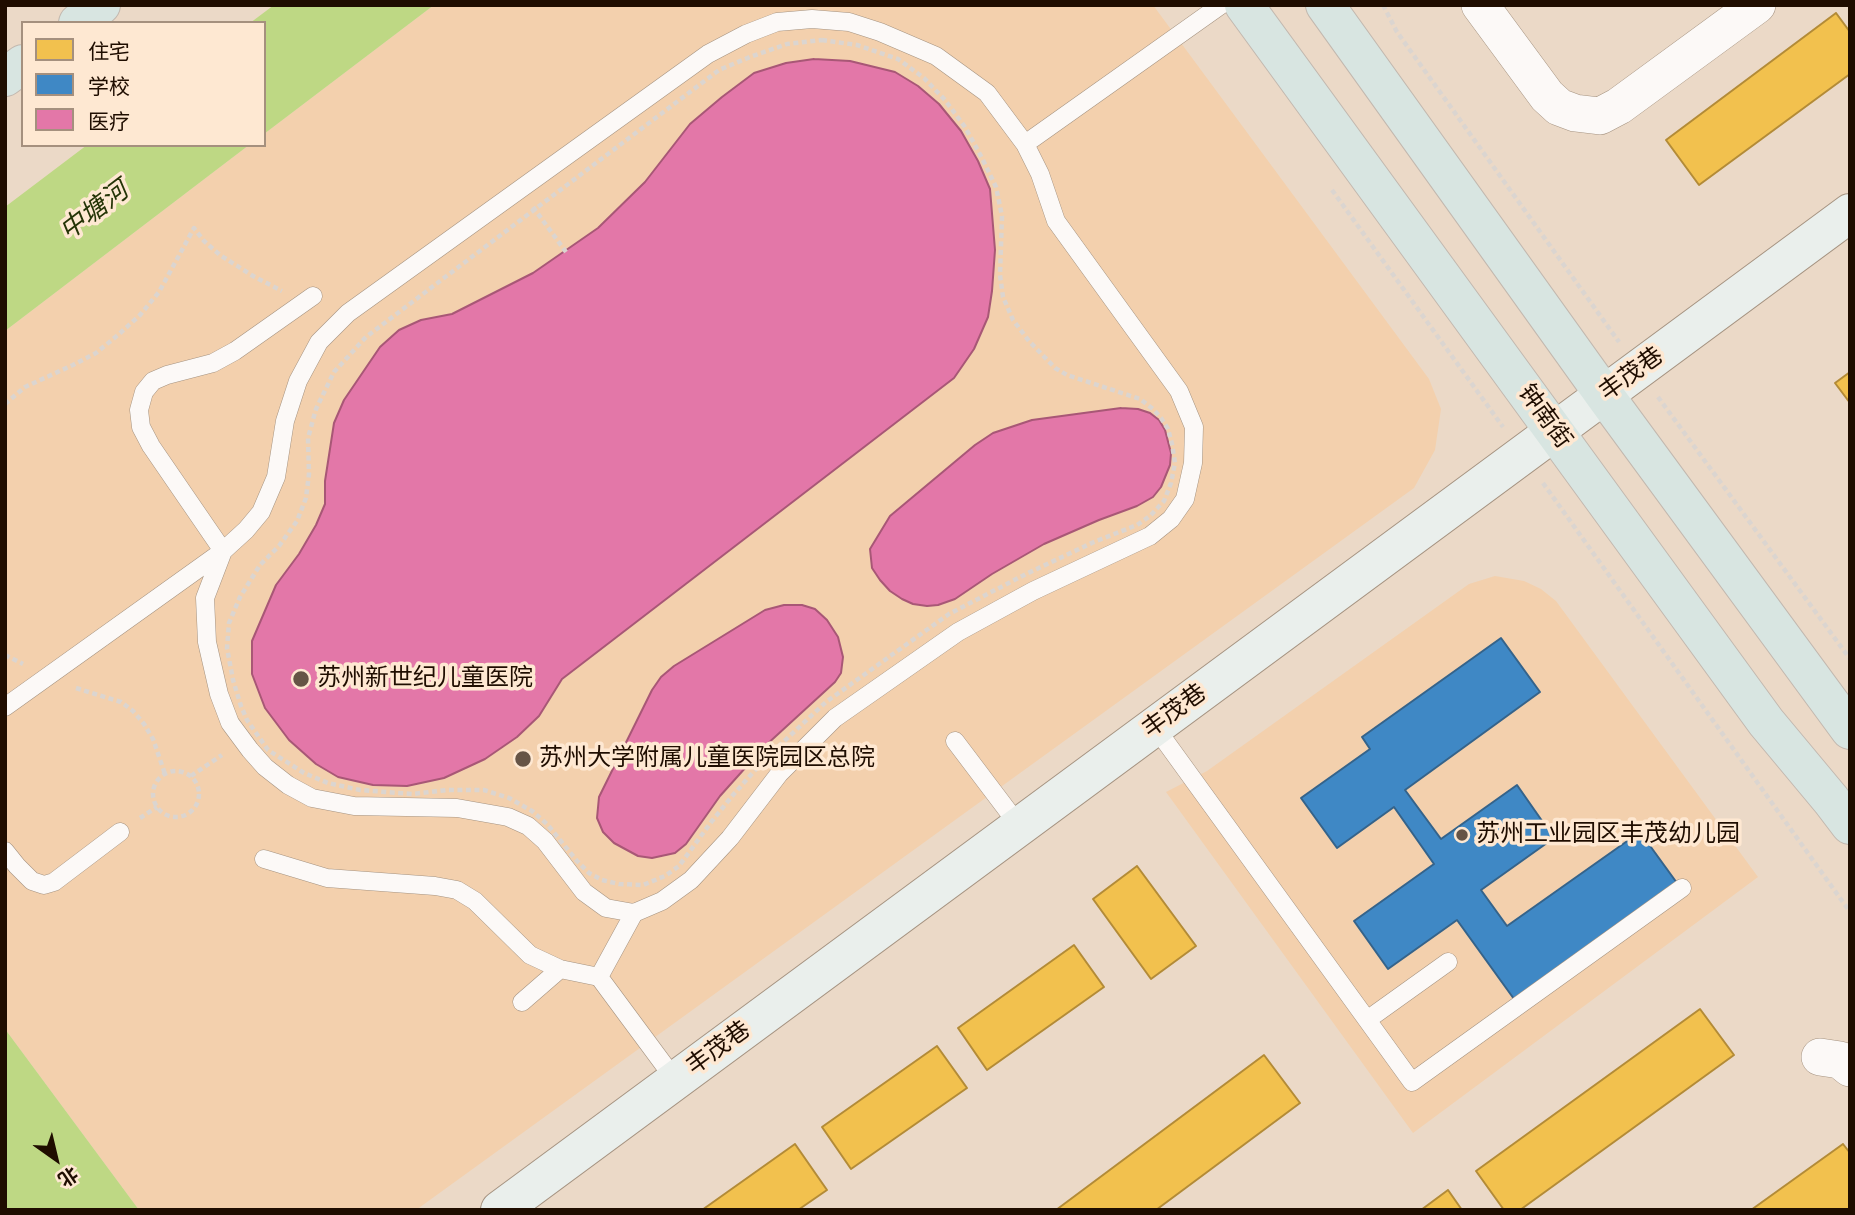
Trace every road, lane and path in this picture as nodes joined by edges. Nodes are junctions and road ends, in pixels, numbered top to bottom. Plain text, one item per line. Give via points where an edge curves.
1 (101, 5) edge
2 (1221, 5) edge
3 (1244, 5) edge
4 (1325, 5) edge
5 (1384, 5) edge
6 (1480, 5) edge
7 (1757, 5) edge
8 (81, 21) edge
9 (21, 65) edge
10 (5, 77) edge
11 (1025, 144) junction
12 (520, 190) junction
13 (534, 209) junction
14 (1850, 213) edge
15 (566, 252) dead end
16 (282, 291) dead end
17 (313, 296) dead end
18 (1639, 370) junction
19 (1605, 396) junction
20 (6, 405) edge
21 (1555, 432) junction
22 (223, 551) junction
23 (5, 655) edge
24 (1850, 659) edge
25 (47, 677) junction
26 (5, 707) edge
27 (1155, 727) junction
28 (1850, 730) edge
29 (955, 741) dead end
30 (165, 774) junction
31 (1850, 825) edge
32 (1020, 827) junction
33 (120, 832) dead end
34 (5, 851) edge
35 (264, 859) dead end
36 (1682, 888) dead end
37 (634, 913) junction
38 (1448, 962) dead end
39 (560, 969) junction
40 (599, 977) junction
41 (522, 1002) dead end
42 (1367, 1020) junction
43 (676, 1081) junction
44 (500, 1210) edge

1 - 8 main road
2 - 11 lane
3 - 21 main road, 钟南街
4 - 19 main road
5 - 18 path via 1397,32
6 - 7 street via 1547,96 1559,107 1600,116
9 - 10 main road
11 - 12 lane via 988,93 936,56 849,22 777,22 708,54
11 - 37 lane via 1056,221 1179,391 1194,427 1185,499 1171,519 1150,536 958,632 835,718 779,774 691,880 662,901
12 - 13 path
12 - 22 lane via 348,313 319,342 298,381 285,421 276,477 261,512
13 - 13 path via 719,70 750,57 787,44 822,40 857,44 898,60 945,100 965,127 996,187 1002,216 1000,275 1013,320 1067,376 1140,399 1161,418 1175,463 1164,501 1138,525 949,614 827,702 765,759 679,866 643,885 610,882 589,873 547,824 509,798 484,790 412,794 360,790 304,773 268,750 251,727 233,680 227,648 229,623 240,597 297,521 306,498 308,438 316,409 334,372 366,337
13 - 15 path
14 - 18 street, 丰茂巷
16 - 20 path via 220,255 194,228 159,292 140,315 96,353 25,387
17 - 22 lane via 235,351 213,363 153,381 144,392 141,427
18 - 19 street, 丰茂巷
18 - 24 path
19 - 21 street, 丰茂巷
19 - 28 main road
21 - 27 street, 丰茂巷
21 - 31 main road, 钟南街 via 1766,722
22 - 25 lane
22 - 37 lane via 205,598 207,642 230,723 265,767 312,798 354,806 457,808 508,817 545,841 584,892 606,908
23 - 25 path
25 - 26 lane
25 - 30 path via 121,702 133,711 153,739
27 - 32 street, 丰茂巷
27 - 42 lane
29 - 32 lane
30 - 30 path via 154,785 157,807 170,816 187,814 199,797 198,785 181,771
32 - 43 street, 丰茂巷
33 - 34 lane via 44,885 32,881
35 - 39 lane via 327,878 457,890 475,901 530,955
36 - 42 lane via 1412,1082
37 - 40 lane
38 - 42 lane
39 - 40 lane
39 - 41 lane
40 - 43 lane
43 - 44 street, 丰茂巷

